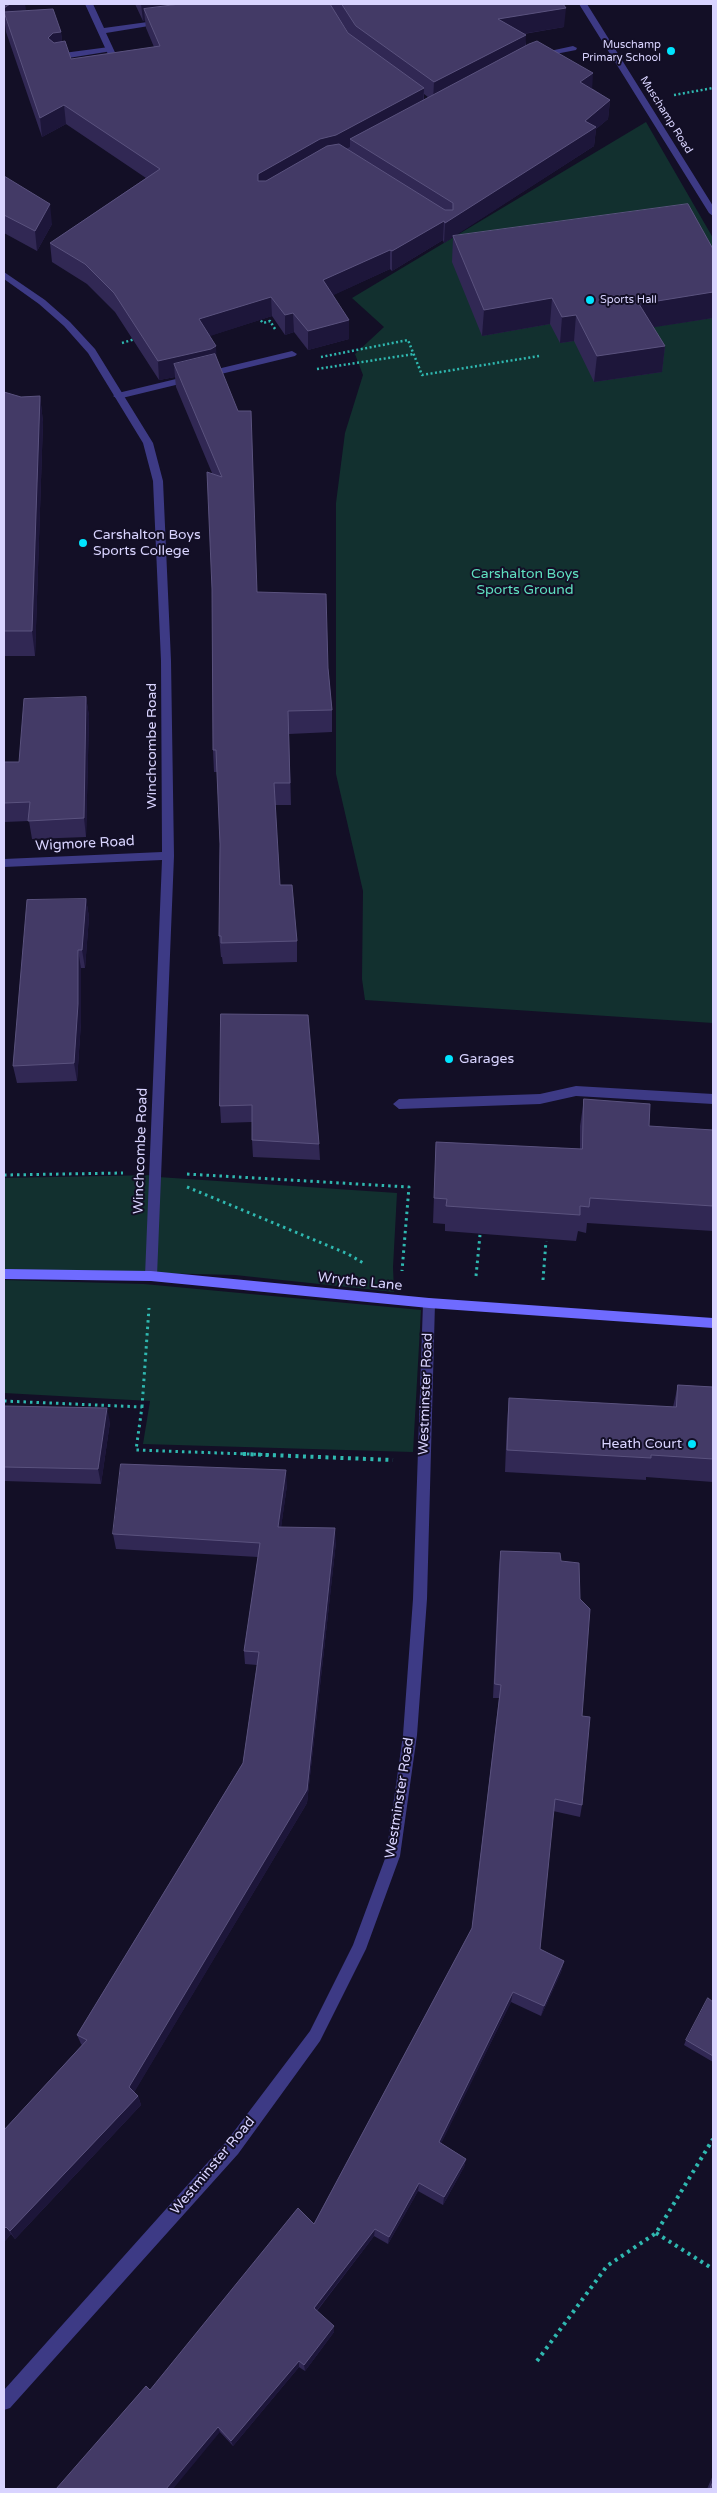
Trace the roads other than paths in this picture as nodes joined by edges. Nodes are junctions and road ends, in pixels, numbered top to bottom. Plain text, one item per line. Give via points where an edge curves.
1 (89, 4) edge
2 (583, 4) edge
3 (159, 22) edge
4 (101, 31) junction
5 (573, 48) dead end
6 (109, 49) junction
7 (56, 57) edge
8 (532, 57) edge
9 (115, 61) edge
10 (713, 213) edge
11 (4, 275) edge
12 (292, 354) road end
13 (118, 396) junction
14 (168, 856) junction
15 (4, 863) edge
16 (713, 1099) edge
17 (399, 1104) dead end
18 (4, 1274) edge
19 (151, 1276) junction
20 (429, 1303) junction
21 (713, 1323) edge
22 (4, 2402) edge

1 - 4 street
2 - 10 street, Muschamp Road
3 - 4 street
4 - 6 street
5 - 8 street
6 - 7 street
6 - 9 street
11 - 13 street, Winchcombe Road via 67,324 92,351
12 - 13 street
13 - 14 street, Winchcombe Road via 148,443 158,481 166,670
14 - 15 street, Wigmore Road
14 - 19 street, Winchcombe Road
16 - 17 street via 576,1091 540,1099
18 - 19 main road, Wrythe Lane
19 - 20 main road, Wrythe Lane
20 - 21 main road, Wrythe Lane
20 - 22 street, Westminster Road via 420,1598 410,1735 392,1856 359,1948 314,2036 232,2148

